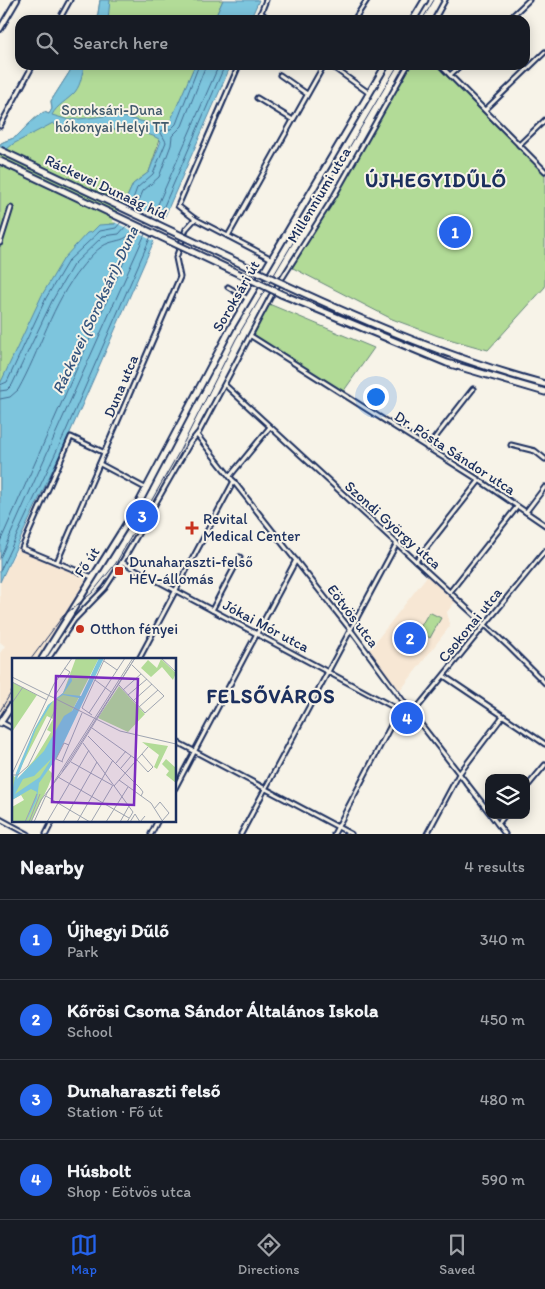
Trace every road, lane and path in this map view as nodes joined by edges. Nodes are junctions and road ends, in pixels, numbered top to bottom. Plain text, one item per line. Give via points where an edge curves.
1 (17, 0) edge
2 (70, 0) edge
3 (266, 0) edge
4 (367, 0) edge
5 (425, 0) edge
6 (445, 0) edge
7 (529, 0) edge
8 (261, 13) joint
9 (62, 15) edge
10 (264, 15) edge
11 (357, 15) edge
12 (416, 15) edge
13 (437, 15) edge
14 (513, 15) edge
15 (0, 30) edge
16 (545, 52) edge
17 (530, 66) edge
18 (30, 70) edge
19 (237, 70) edge
20 (321, 70) edge
21 (337, 70) edge
22 (383, 70) edge
23 (405, 70) edge
24 (445, 70) edge
25 (456, 70) edge
26 (526, 70) edge
27 (280, 75) dead end
28 (450, 75) junction
29 (369, 93) junction
30 (308, 94) junction
31 (257, 98) dead end
32 (485, 110) junction
33 (293, 120) junction
34 (545, 120) edge
35 (0, 126) edge
36 (519, 145) junction
37 (0, 150) edge
38 (0, 161) edge
39 (545, 171) edge
40 (11, 208) dead end
41 (195, 218) junction
42 (228, 236) junction
43 (0, 243) edge
44 (272, 259) junction
45 (228, 288) dead end
46 (248, 299) junction
47 (251, 336) junction
48 (545, 384) edge
49 (225, 385) junction
50 (473, 389) dead end
51 (545, 392) edge
52 (270, 428) junction
53 (197, 435) junction
54 (511, 446) dead end
55 (427, 448) junction
56 (105, 452) junction
57 (545, 459) edge
58 (100, 464) junction
59 (230, 476) junction
60 (479, 480) junction
61 (234, 481) junction
62 (545, 487) edge
63 (148, 489) junction
64 (517, 507) junction
65 (526, 512) junction
66 (545, 525) edge
67 (115, 544) junction
68 (397, 544) junction
69 (545, 552) edge
70 (240, 557) dead end
71 (296, 560) junction
72 (416, 561) junction
73 (57, 562) junction
74 (122, 562) junction
75 (92, 577) junction
76 (175, 590) junction
77 (450, 592) junction
78 (212, 610) junction
79 (484, 624) junction
80 (350, 630) junction
81 (256, 634) junction
82 (42, 658) edge
83 (42, 658) edge
84 (49, 658) edge
85 (140, 658) edge
86 (328, 672) junction
87 (444, 676) junction
88 (545, 683) edge
89 (12, 705) edge
90 (406, 705) junction
91 (399, 710) junction
92 (413, 713) junction
93 (502, 716) junction
94 (0, 722) edge
95 (12, 728) edge
96 (176, 742) edge
97 (545, 744) edge
98 (194, 752) junction
99 (545, 765) edge
100 (459, 774) junction
101 (530, 783) edge
102 (176, 786) edge
103 (265, 789) junction
104 (485, 807) edge
105 (0, 819) edge
106 (495, 819) edge
107 (502, 819) edge
108 (52, 822) edge
109 (157, 822) edge
110 (498, 824) junction
111 (337, 827) junction
112 (28, 834) edge
113 (46, 834) edge
114 (151, 834) edge
115 (241, 834) edge
116 (334, 834) edge
117 (351, 834) edge
118 (427, 834) edge
119 (505, 834) edge

1 - 15 street
2 - 9 street
3 - 8 street
4 - 11 street
5 - 12 main road
6 - 13 street
7 - 14 street
8 - 10 street
16 - 17 street
18 - 35 street
19 - 41 street via 178,206
20 - 30 street
21 - 29 street
22 - 29 main road, Soroksári út
23 - 47 street, Millenniumi utca via 334,196 286,270
24 - 28 street
25 - 28 street
26 - 32 street
27 - 30 street
28 - 32 street
29 - 44 main road, Soroksári út
30 - 33 street
31 - 33 street
32 - 36 street
33 - 42 street
34 - 36 street
36 - 39 street
37 - 48 main road, Ráckevei Dunaág híd, bridge via 286,285 431,347
38 - 51 main road, Ráckevei Dunaág híd, bridge via 281,294 447,363
40 - 43 street
41 - 42 street
41 - 56 street, Duna utca via 186,229 176,258 180,277
42 - 44 street
44 - 46 main road, Soroksári út
45 - 46 street
46 - 63 main road, Soroksári út
47 - 49 street, Millenniumi utca
47 - 55 street, Dr. Pósta Sándor utca
49 - 52 street, Szondi György utca
49 - 53 street, Fő út
50 - 55 street
52 - 59 street
52 - 68 street, Szondi György utca
53 - 59 street, Eötvös utca
53 - 74 street, Fő út
54 - 57 street via 535,451
55 - 60 street, Dr. Pósta Sándor utca
56 - 58 street, Duna utca
56 - 73 street via 71,437 22,548
58 - 63 street
58 - 73 street, Duna utca
59 - 61 street, Eötvös utca
60 - 64 street, Dr. Pósta Sándor utca
60 - 72 street
61 - 71 street, Eötvös utca
61 - 76 street
62 - 65 street
63 - 67 main road, Soroksári út
64 - 65 street, Dr. Pósta Sándor utca
64 - 77 street
65 - 66 street, Dr. Pósta Sándor utca
67 - 75 main road, Fő út
67 - 82 main road, Fő út
68 - 72 street, Szondi György utca
68 - 80 street
69 - 79 street, Csokonai utca
70 - 78 street
71 - 80 street, Eötvös utca
71 - 81 street
72 - 77 street, Szondi György utca
73 - 75 street
74 - 76 street, Jókai Mór utca
74 - 84 street, Fő út via 106,588 74,620
75 - 83 main road, Fő út
76 - 78 street, Jókai Mór utca
76 - 85 street
77 - 79 street, Szondi György utca
78 - 81 street, Jókai Mór utca
79 - 87 street, Csokonai utca
79 - 88 street, Szondi György utca
80 - 86 street
80 - 90 street, Eötvös utca
81 - 86 street, Jókai Mór utca
81 - 98 street
86 - 91 street, Jókai Mór utca
86 - 103 street
87 - 92 street, Csokonai utca
87 - 93 street
89 - 94 main road
90 - 91 street
90 - 92 street, Eötvös utca
91 - 111 street
92 - 100 street, Eötvös utca
93 - 97 street
93 - 100 street
94 - 95 street
96 - 98 street
98 - 102 street
98 - 103 street
99 - 101 street
100 - 104 street, Eötvös utca
100 - 118 street
103 - 111 street
103 - 115 street
105 - 112 street
106 - 110 street
107 - 110 street
108 - 113 street
109 - 114 street
110 - 119 street
111 - 116 street
111 - 117 street

